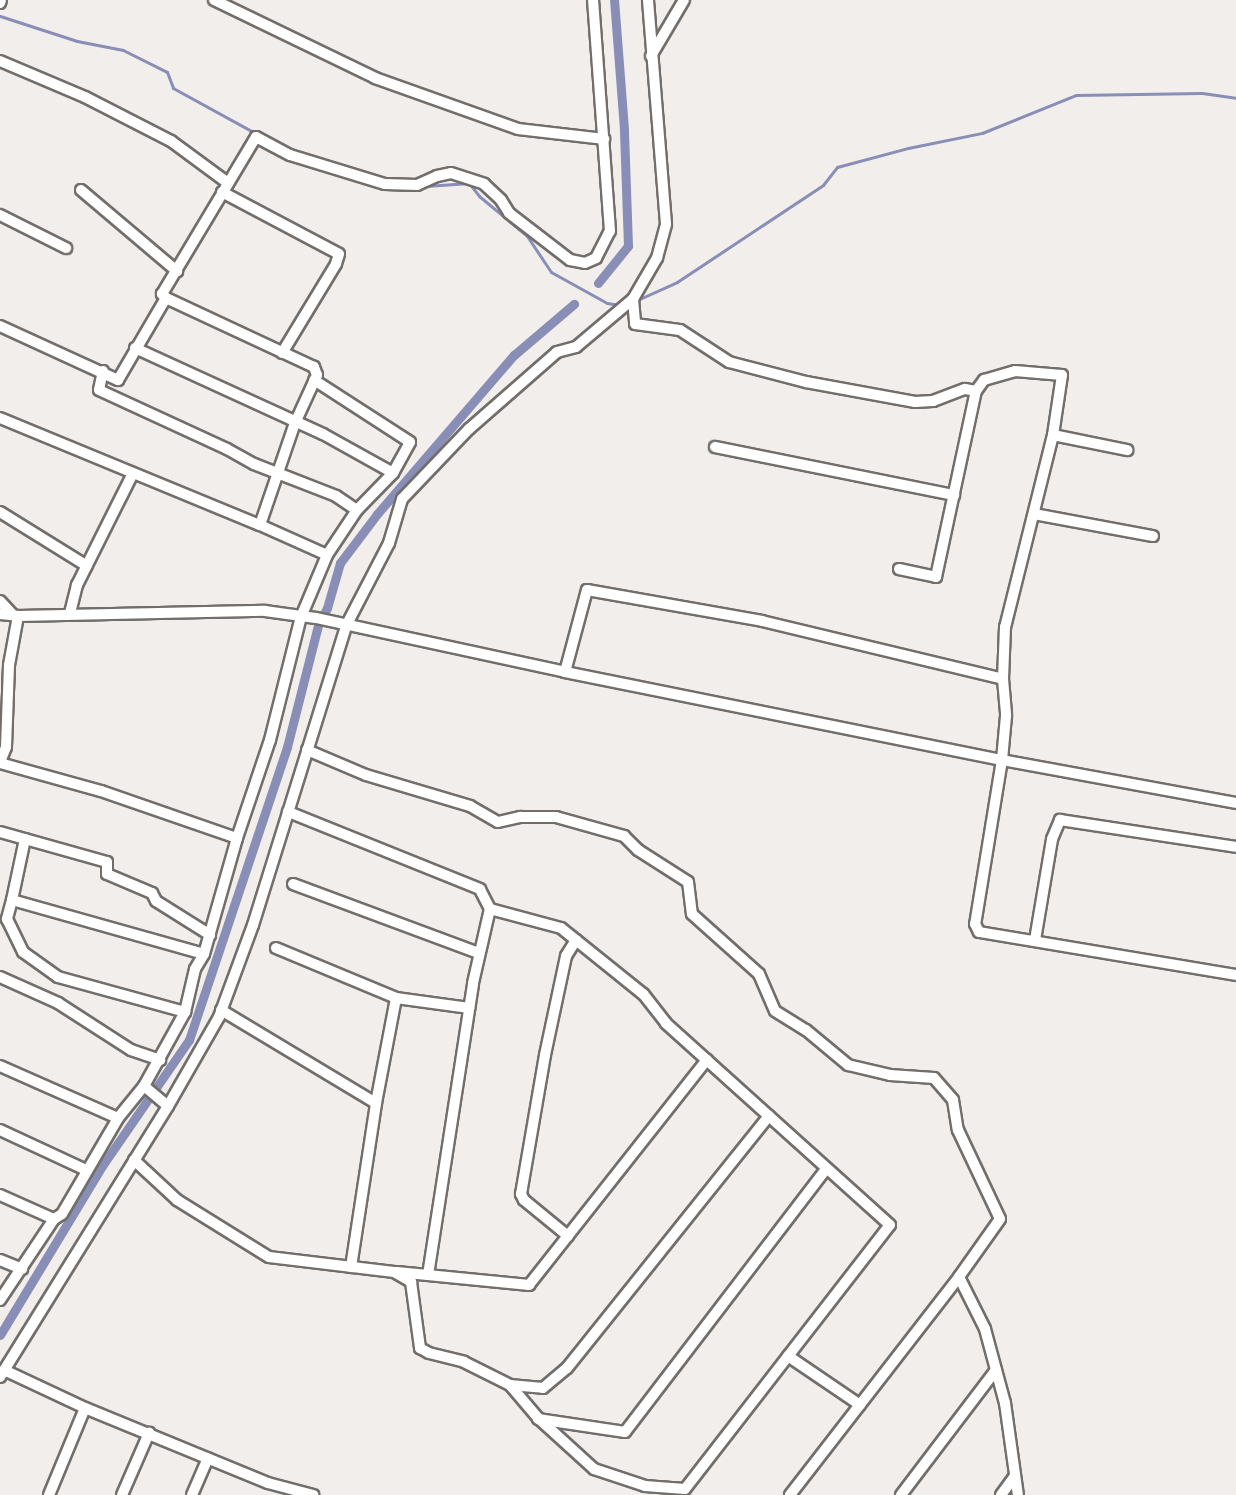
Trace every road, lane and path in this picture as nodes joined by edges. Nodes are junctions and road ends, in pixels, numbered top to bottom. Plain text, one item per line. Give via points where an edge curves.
1 (214, 0) edge
2 (592, 0) edge
3 (648, 0) edge
4 (684, 0) edge
5 (651, 56) junction
6 (0, 61) edge
7 (604, 139) junction
8 (225, 188) junction
9 (81, 190) dead end
10 (0, 215) edge
11 (66, 248) dead end
12 (177, 272) junction
13 (166, 298) junction
14 (633, 299) junction
15 (0, 326) edge
16 (135, 348) junction
17 (282, 353) junction
18 (103, 371) junction
19 (314, 380) junction
20 (976, 391) junction
21 (0, 418) edge
22 (295, 423) junction
23 (1053, 435) junction
24 (715, 447) dead end
25 (1127, 450) dead end
26 (133, 473) junction
27 (393, 473) junction
28 (279, 474) junction
29 (954, 495) junction
30 (357, 510) junction
31 (0, 512) edge
32 (1034, 514) junction
33 (260, 525) junction
34 (1153, 536) dead end
35 (327, 555) junction
36 (87, 566) junction
37 (899, 569) dead end
38 (0, 602) edge
39 (70, 613) junction
40 (0, 614) edge
41 (16, 615) junction
42 (301, 617) junction
43 (341, 625) junction
44 (565, 672) junction
45 (1003, 678) junction
46 (307, 750) junction
47 (1002, 760) junction
48 (0, 762) edge
49 (1236, 803) edge
50 (288, 812) junction
51 (0, 832) edge
52 (237, 838) junction
53 (25, 839) junction
54 (1236, 847) edge
55 (293, 884) dead end
56 (12, 900) junction
57 (490, 909) junction
58 (210, 934) junction
59 (576, 940) junction
60 (1035, 940) junction
61 (276, 948) dead end
62 (479, 953) junction
63 (204, 954) junction
64 (1236, 975) edge
65 (0, 977) edge
66 (396, 998) junction
67 (469, 1008) junction
68 (221, 1010) junction
69 (185, 1012) junction
70 (160, 1060) junction
71 (707, 1060) junction
72 (0, 1066) edge
73 (144, 1086) junction
74 (376, 1103) junction
75 (168, 1106) junction
76 (769, 1116) junction
77 (118, 1118) junction
78 (0, 1130) edge
79 (134, 1160) junction
80 (827, 1168) junction
81 (86, 1170) junction
82 (0, 1196) edge
83 (54, 1219) junction
84 (568, 1236) junction
85 (0, 1260) edge
86 (351, 1267) junction
87 (22, 1269) junction
88 (394, 1272) junction
89 (428, 1275) junction
90 (959, 1276) junction
91 (0, 1300) edge
92 (788, 1356) junction
93 (996, 1370) junction
94 (2, 1373) edge
95 (510, 1385) junction
96 (860, 1405) junction
97 (85, 1408) junction
98 (538, 1418) junction
99 (149, 1433) junction
100 (208, 1458) junction
101 (1015, 1476) junction
102 (270, 1490) edge
103 (49, 1495) edge
104 (122, 1495) edge
105 (192, 1495) edge
106 (314, 1495) edge
107 (790, 1495) edge
108 (901, 1495) edge
109 (1001, 1495) edge
110 (1018, 1495) edge

1 - 7 street via 375,78 518,129
2 - 7 street
3 - 5 street
4 - 5 street
5 - 14 street via 666,224 657,258
6 - 8 street via 85,97 171,141
7 - 8 street via 609,231 596,258 585,263 570,260 509,213 484,184 451,173 417,185 385,184 290,155 256,137
8 - 12 street
8 - 17 street via 339,254
9 - 12 street
10 - 11 street
12 - 13 street via 162,294
13 - 16 street
13 - 17 street
14 - 20 street via 635,324 680,330 729,362 751,368 915,402 933,401 965,389
14 - 43 street via 576,347 557,352 469,429 402,500 389,543
15 - 18 street
16 - 18 street via 118,380
16 - 22 street
17 - 19 street via 314,367
18 - 28 street via 99,390
19 - 22 street
19 - 27 street via 410,442
20 - 23 street via 984,381 1015,371 1062,375
20 - 29 street
21 - 26 street
22 - 27 street
22 - 28 street
23 - 25 street
23 - 32 street
24 - 29 street
26 - 33 street
26 - 36 street
27 - 30 street
28 - 30 street via 336,496
28 - 33 street
29 - 37 street via 936,577
30 - 35 street
31 - 36 street
32 - 34 street
32 - 45 street via 1005,627
33 - 35 street
35 - 42 street
36 - 39 street
38 - 41 street
39 - 41 street
39 - 42 street via 265,611
40 - 41 street
41 - 48 street via 9,664 6,747
42 - 43 street
42 - 52 street via 270,740
43 - 44 street
43 - 46 street
44 - 45 street via 587,590 762,621
44 - 47 street
45 - 47 street via 1006,716
46 - 50 street
46 - 90 street via 366,776 470,806 498,822 520,817 556,817 624,836 638,850 688,882 692,914 759,974 775,1011 806,1030 848,1065 890,1075 934,1078 954,1100 958,1130 1000,1219
47 - 49 street
47 - 60 street via 975,924 979,932
48 - 52 street via 101,791
50 - 57 street via 480,889
50 - 68 street via 253,925
51 - 53 street
52 - 58 street
53 - 56 street
53 - 58 street via 107,862 107,874 152,893 156,901
54 - 60 street via 1059,820 1052,839
55 - 62 street
56 - 63 street
56 - 69 street via 7,919 23,952 58,977
57 - 59 street via 561,928
57 - 62 street
58 - 63 street
59 - 71 street via 643,994 666,1023
59 - 84 street via 566,956 521,1194
60 - 64 street
61 - 66 street
62 - 67 street
63 - 69 street via 195,969
65 - 70 street via 58,1003 131,1050
66 - 67 street
66 - 74 street
67 - 89 street
68 - 74 street
68 - 75 street
69 - 70 street
70 - 73 street
71 - 76 street
71 - 84 street
72 - 77 street
73 - 75 street
73 - 77 street
74 - 86 street
75 - 79 street
76 - 80 street
76 - 95 street via 567,1368 543,1388
77 - 81 street
78 - 81 street
79 - 86 street via 177,1200 269,1257
79 - 94 street
80 - 92 street via 890,1225
80 - 98 street via 625,1432
81 - 83 street via 62,1214
82 - 83 street
83 - 87 street
84 - 89 street via 530,1285
85 - 87 street
86 - 88 street
87 - 91 street
88 - 89 street
88 - 95 street via 411,1282 420,1348 464,1362
90 - 93 street via 985,1329
90 - 96 street
92 - 96 street
92 - 98 street via 685,1489 645,1486 594,1469
93 - 101 street via 1005,1403
93 - 108 street
94 - 97 street
95 - 98 street
96 - 107 street
97 - 99 street
97 - 103 street
99 - 100 street
99 - 104 street
100 - 102 street
100 - 105 street
101 - 109 street
101 - 110 street
102 - 106 street

